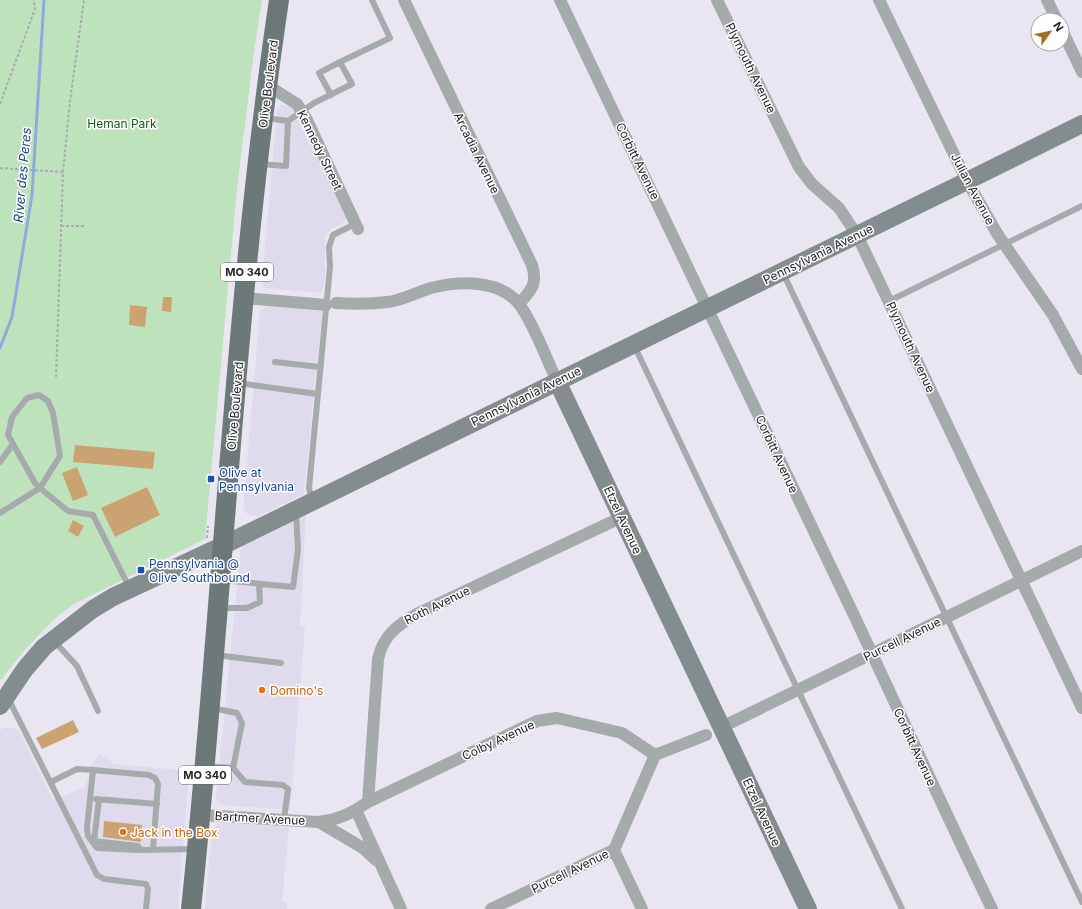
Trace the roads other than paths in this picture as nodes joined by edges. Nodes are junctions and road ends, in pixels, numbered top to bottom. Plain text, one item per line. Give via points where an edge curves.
1 (279, 0) edge
2 (372, 0) edge
3 (404, 0) edge
4 (560, 0) edge
5 (717, 0) edge
6 (879, 0) edge
7 (1047, 0) edge
8 (1053, 12) edge
9 (1070, 47) edge
10 (340, 62) junction
11 (1082, 72) edge
12 (267, 85) junction
13 (331, 95) junction
14 (302, 111) junction
15 (263, 118) junction
16 (288, 121) junction
17 (1082, 124) edge
18 (258, 164) junction
19 (967, 182) junction
20 (1082, 206) edge
21 (356, 227) joint
22 (857, 235) junction
23 (1004, 245) junction
24 (782, 272) junction
25 (245, 298) junction
26 (889, 301) junction
27 (331, 304) junction
28 (519, 304) junction
29 (708, 307) junction
30 (633, 344) junction
31 (275, 362) dead end
32 (320, 367) junction
33 (1082, 369) edge
34 (557, 381) junction
35 (237, 383) junction
36 (317, 394) junction
37 (13, 444) junction
38 (0, 462) edge
39 (40, 488) junction
40 (312, 501) junction
41 (295, 510) junction
42 (0, 513) edge
43 (622, 517) junction
44 (224, 545) junction
45 (1082, 551) edge
46 (221, 580) junction
47 (1022, 580) junction
48 (259, 584) junction
49 (130, 588) junction
50 (218, 608) junction
51 (946, 617) junction
52 (53, 640) junction
53 (872, 654) junction
54 (215, 655) junction
55 (281, 663) dead end
56 (798, 691) junction
57 (3, 700) edge
58 (210, 708) junction
59 (1082, 708) edge
60 (98, 711) dead end
61 (722, 728) junction
62 (706, 735) dead end
63 (654, 755) junction
64 (205, 766) junction
65 (233, 768) junction
66 (93, 770) junction
67 (51, 782) junction
68 (90, 798) junction
69 (99, 799) junction
70 (368, 802) junction
71 (157, 804) junction
72 (356, 810) junction
73 (201, 815) junction
74 (284, 819) junction
75 (318, 822) junction
76 (153, 849) junction
77 (197, 849) junction
78 (141, 850) junction
79 (614, 850) junction
80 (380, 864) junction
81 (1082, 902) edge
82 (146, 909) edge
83 (191, 909) edge
84 (401, 909) edge
85 (491, 909) edge
86 (642, 909) edge
87 (808, 909) edge
88 (902, 909) edge
89 (992, 909) edge

1 - 12 main road, Olive Boulevard / MO 340
2 - 10 lane via 390,38
3 - 28 street, Arcadia Avenue via 532,265 535,283
4 - 29 street, Corbitt Avenue
5 - 22 street, Plymouth Avenue via 799,167 839,208
6 - 19 street, Julian Avenue
7 - 8 street
9 - 11 street
10 - 13 lane via 352,84
10 - 13 lane via 319,73
12 - 14 street, Kennedy Street via 297,104
12 - 15 main road, Olive Boulevard / MO 340
13 - 14 lane
14 - 16 lane
14 - 21 street, Kennedy Street
15 - 16 lane
15 - 18 main road, Olive Boulevard / MO 340
16 - 18 lane via 286,166
17 - 19 street, Pennsylvania Avenue
18 - 25 main road, Olive Boulevard / MO 340
19 - 22 street, Pennsylvania Avenue
19 - 23 street, Julian Avenue
20 - 23 lane
21 - 27 lane via 333,235 329,247
22 - 24 street, Pennsylvania Avenue
22 - 26 street, Plymouth Avenue
23 - 26 lane
23 - 33 street, Julian Avenue via 1053,315
24 - 29 street, Pennsylvania Avenue
24 - 51 lane
25 - 27 street, Etzel Avenue
25 - 35 main road, Olive Boulevard / MO 340
26 - 47 street, Plymouth Avenue
27 - 28 street, Etzel Avenue via 389,302 431,288 475,284 496,287
27 - 32 lane
28 - 34 street, Etzel Avenue
29 - 30 street, Pennsylvania Avenue
29 - 53 street, Corbitt Avenue
30 - 34 street, Pennsylvania Avenue
30 - 56 lane
31 - 32 lane
32 - 36 lane
34 - 40 street, Pennsylvania Avenue
34 - 43 street, Etzel Avenue
35 - 36 lane
35 - 44 main road, Olive Boulevard / MO 340
36 - 40 lane via 309,488
37 - 38 lane
37 - 39 lane
37 - 39 lane via 8,435 12,417 27,398 39,395 48,401 53,413 60,456
39 - 42 lane
39 - 49 lane via 68,511 93,515
40 - 41 street, Pennsylvania Avenue
41 - 44 street, Pennsylvania Avenue
41 - 48 lane via 298,514 298,550 293,587
43 - 61 street, Etzel Avenue
43 - 70 street, Roth Avenue via 403,621 386,638 378,659
44 - 46 main road, Olive Boulevard / MO 340
44 - 49 street, Pennsylvania Avenue
45 - 47 street, Purcell Avenue
46 - 48 lane
46 - 50 main road, Olive Boulevard / MO 340
47 - 51 street, Purcell Avenue
47 - 59 street, Plymouth Avenue
48 - 50 lane via 260,602 247,608
49 - 52 street, Pennsylvania Avenue via 92,609
50 - 54 main road, Olive Boulevard / MO 340
51 - 53 street, Purcell Avenue
51 - 81 lane
52 - 57 street, Pennsylvania Avenue via 25,669
52 - 60 lane via 77,666
53 - 56 street, Purcell Avenue
53 - 89 street, Corbitt Avenue
54 - 55 lane
54 - 58 main road, Olive Boulevard / MO 340
56 - 61 street, Purcell Avenue
56 - 88 lane
57 - 67 lane
58 - 64 main road, Olive Boulevard / MO 340
58 - 65 lane via 237,713 240,717 242,723
61 - 87 street, Etzel Avenue
62 - 63 street
63 - 70 street, Colby Avenue via 622,733 557,718 537,721
63 - 79 street, Purcell Avenue
64 - 65 lane
64 - 73 main road, Olive Boulevard / MO 340
65 - 74 lane via 245,782 283,785 288,789
66 - 67 lane via 77,769
66 - 68 lane
66 - 71 lane via 150,775 158,784
67 - 82 lane via 97,875 104,879 146,884
68 - 69 lane
68 - 78 lane via 87,828 93,844 97,848
69 - 71 lane
69 - 78 lane via 94,841 138,846
70 - 72 street, Bartmer Avenue
71 - 76 lane
72 - 75 street, Bartmer Avenue via 344,817
72 - 80 street, Bartmer Avenue
73 - 74 street, Bartmer Avenue
73 - 77 main road, Olive Boulevard / MO 340
74 - 75 street, Bartmer Avenue
75 - 80 street, Bartmer Avenue via 363,848
76 - 77 lane
76 - 78 lane
77 - 83 main road, Olive Boulevard / MO 340
79 - 85 street, Purcell Avenue
79 - 86 street
80 - 84 street, Bartmer Avenue

